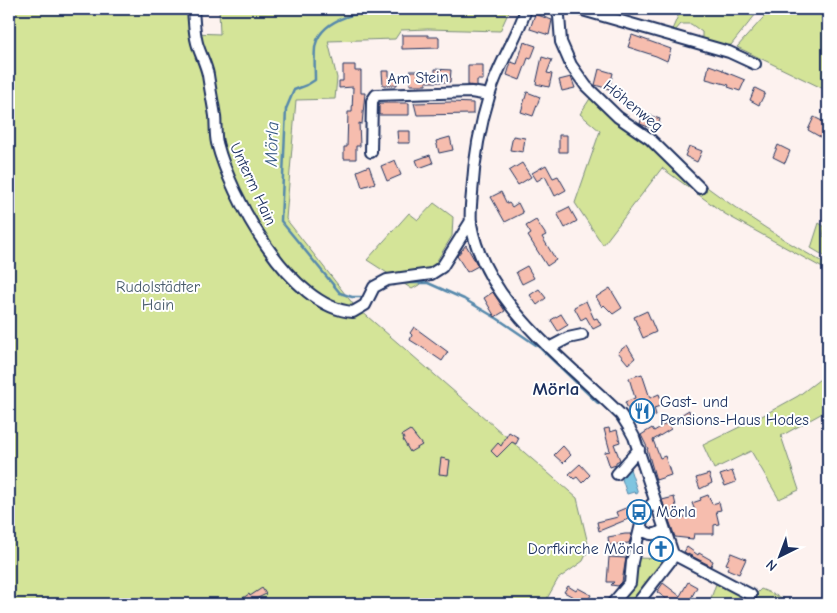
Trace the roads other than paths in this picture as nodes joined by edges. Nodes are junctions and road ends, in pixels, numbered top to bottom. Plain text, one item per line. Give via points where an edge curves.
1 (193, 9) edge
2 (526, 9) edge
3 (556, 9) edge
4 (579, 9) edge
5 (754, 64) dead end
6 (489, 95) junction
7 (371, 152) dead end
8 (700, 188) dead end
9 (471, 222) junction
10 (582, 335) dead end
11 (550, 348) junction
12 (639, 449) junction
13 (617, 474) dead end
14 (655, 501) junction
15 (641, 528) junction
16 (664, 529) junction
17 (673, 554) junction
18 (751, 595) dead end
19 (612, 604) edge
20 (637, 604) edge

1 - 9 street, Unterm Hain via 196,42 207,73 217,142 227,172 269,251 293,280 311,295 325,304 353,312 365,305 374,287 387,280 432,274 442,266
2 - 6 street
3 - 8 street, Höhenweg via 561,42 571,65 586,86 618,117 650,139
4 - 5 street via 730,52
6 - 7 street, Am Stein via 472,92 376,95 372,101
6 - 9 street via 475,164
9 - 11 street via 481,256 503,295
10 - 11 street
11 - 12 street via 620,415
12 - 13 street
12 - 14 street
14 - 15 street via 646,510
14 - 16 street
15 - 16 street via 651,534
15 - 19 street via 630,583
16 - 17 street
17 - 18 street
17 - 20 street

